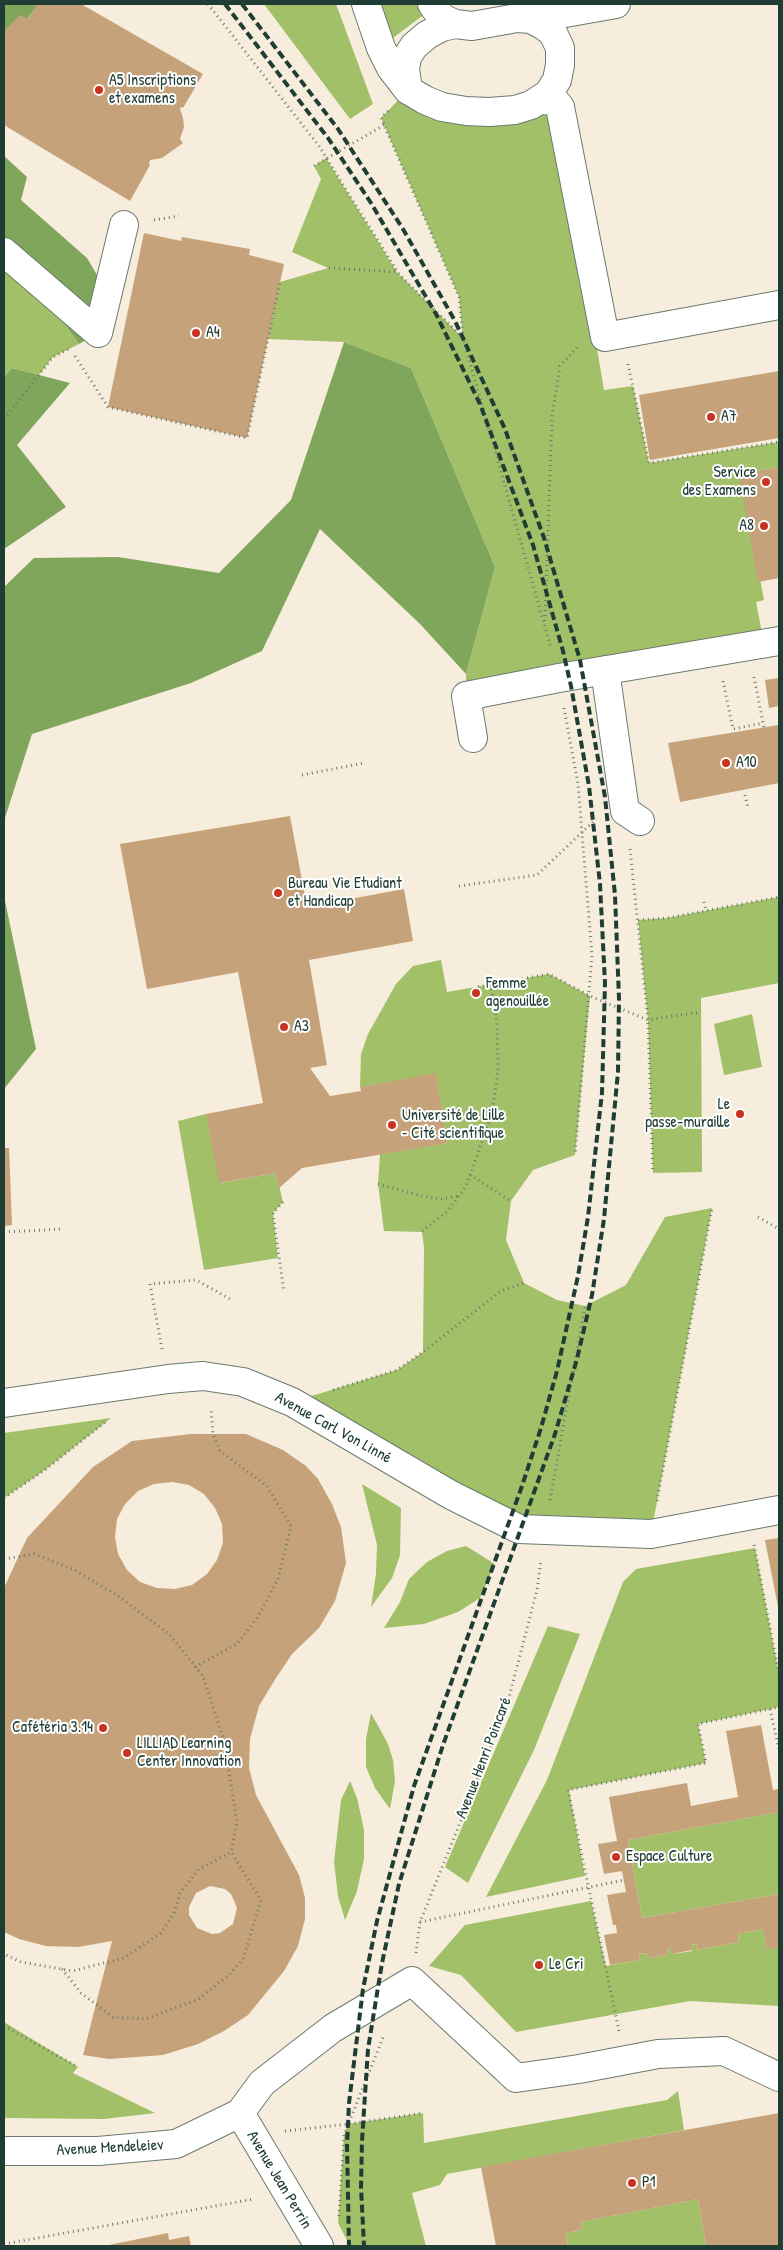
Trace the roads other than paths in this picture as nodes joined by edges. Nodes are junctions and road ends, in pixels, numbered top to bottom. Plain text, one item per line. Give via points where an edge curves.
1 (366, 4) edge
2 (432, 4) edge
3 (616, 4) edge
4 (531, 19) junction
5 (454, 24) junction
6 (408, 90) junction
7 (541, 100) junction
8 (124, 225) dead end
9 (4, 252) edge
10 (779, 305) edge
11 (779, 641) edge
12 (605, 670) junction
13 (473, 738) dead end
14 (629, 808) road end
15 (4, 1403) edge
16 (779, 1510) edge
17 (779, 2076) edge
18 (246, 2124) junction
19 (4, 2151) edge
20 (319, 2246) edge

1 - 6 street via 384,54
2 - 5 street via 442,18
3 - 4 street
4 - 5 street via 517,18 472,26
4 - 7 street via 553,33 560,48 557,80
5 - 6 street via 427,35 414,46 407,57 405,69
6 - 7 street via 442,108 466,111 515,110
7 - 10 street via 555,101 560,107 605,337
8 - 9 street via 98,333
11 - 12 street
12 - 13 street via 466,696
12 - 14 street
15 - 16 street, Avenue Carl Von Linné via 168,1379 203,1376 244,1382 292,1402 451,1495 519,1529 651,1534
17 - 18 street via 724,2050 658,2054 516,2078 412,1981 333,2028 262,2083
18 - 19 street, Avenue Mendeleiev via 176,2144 98,2151
18 - 20 street, Avenue Jean Perrin

